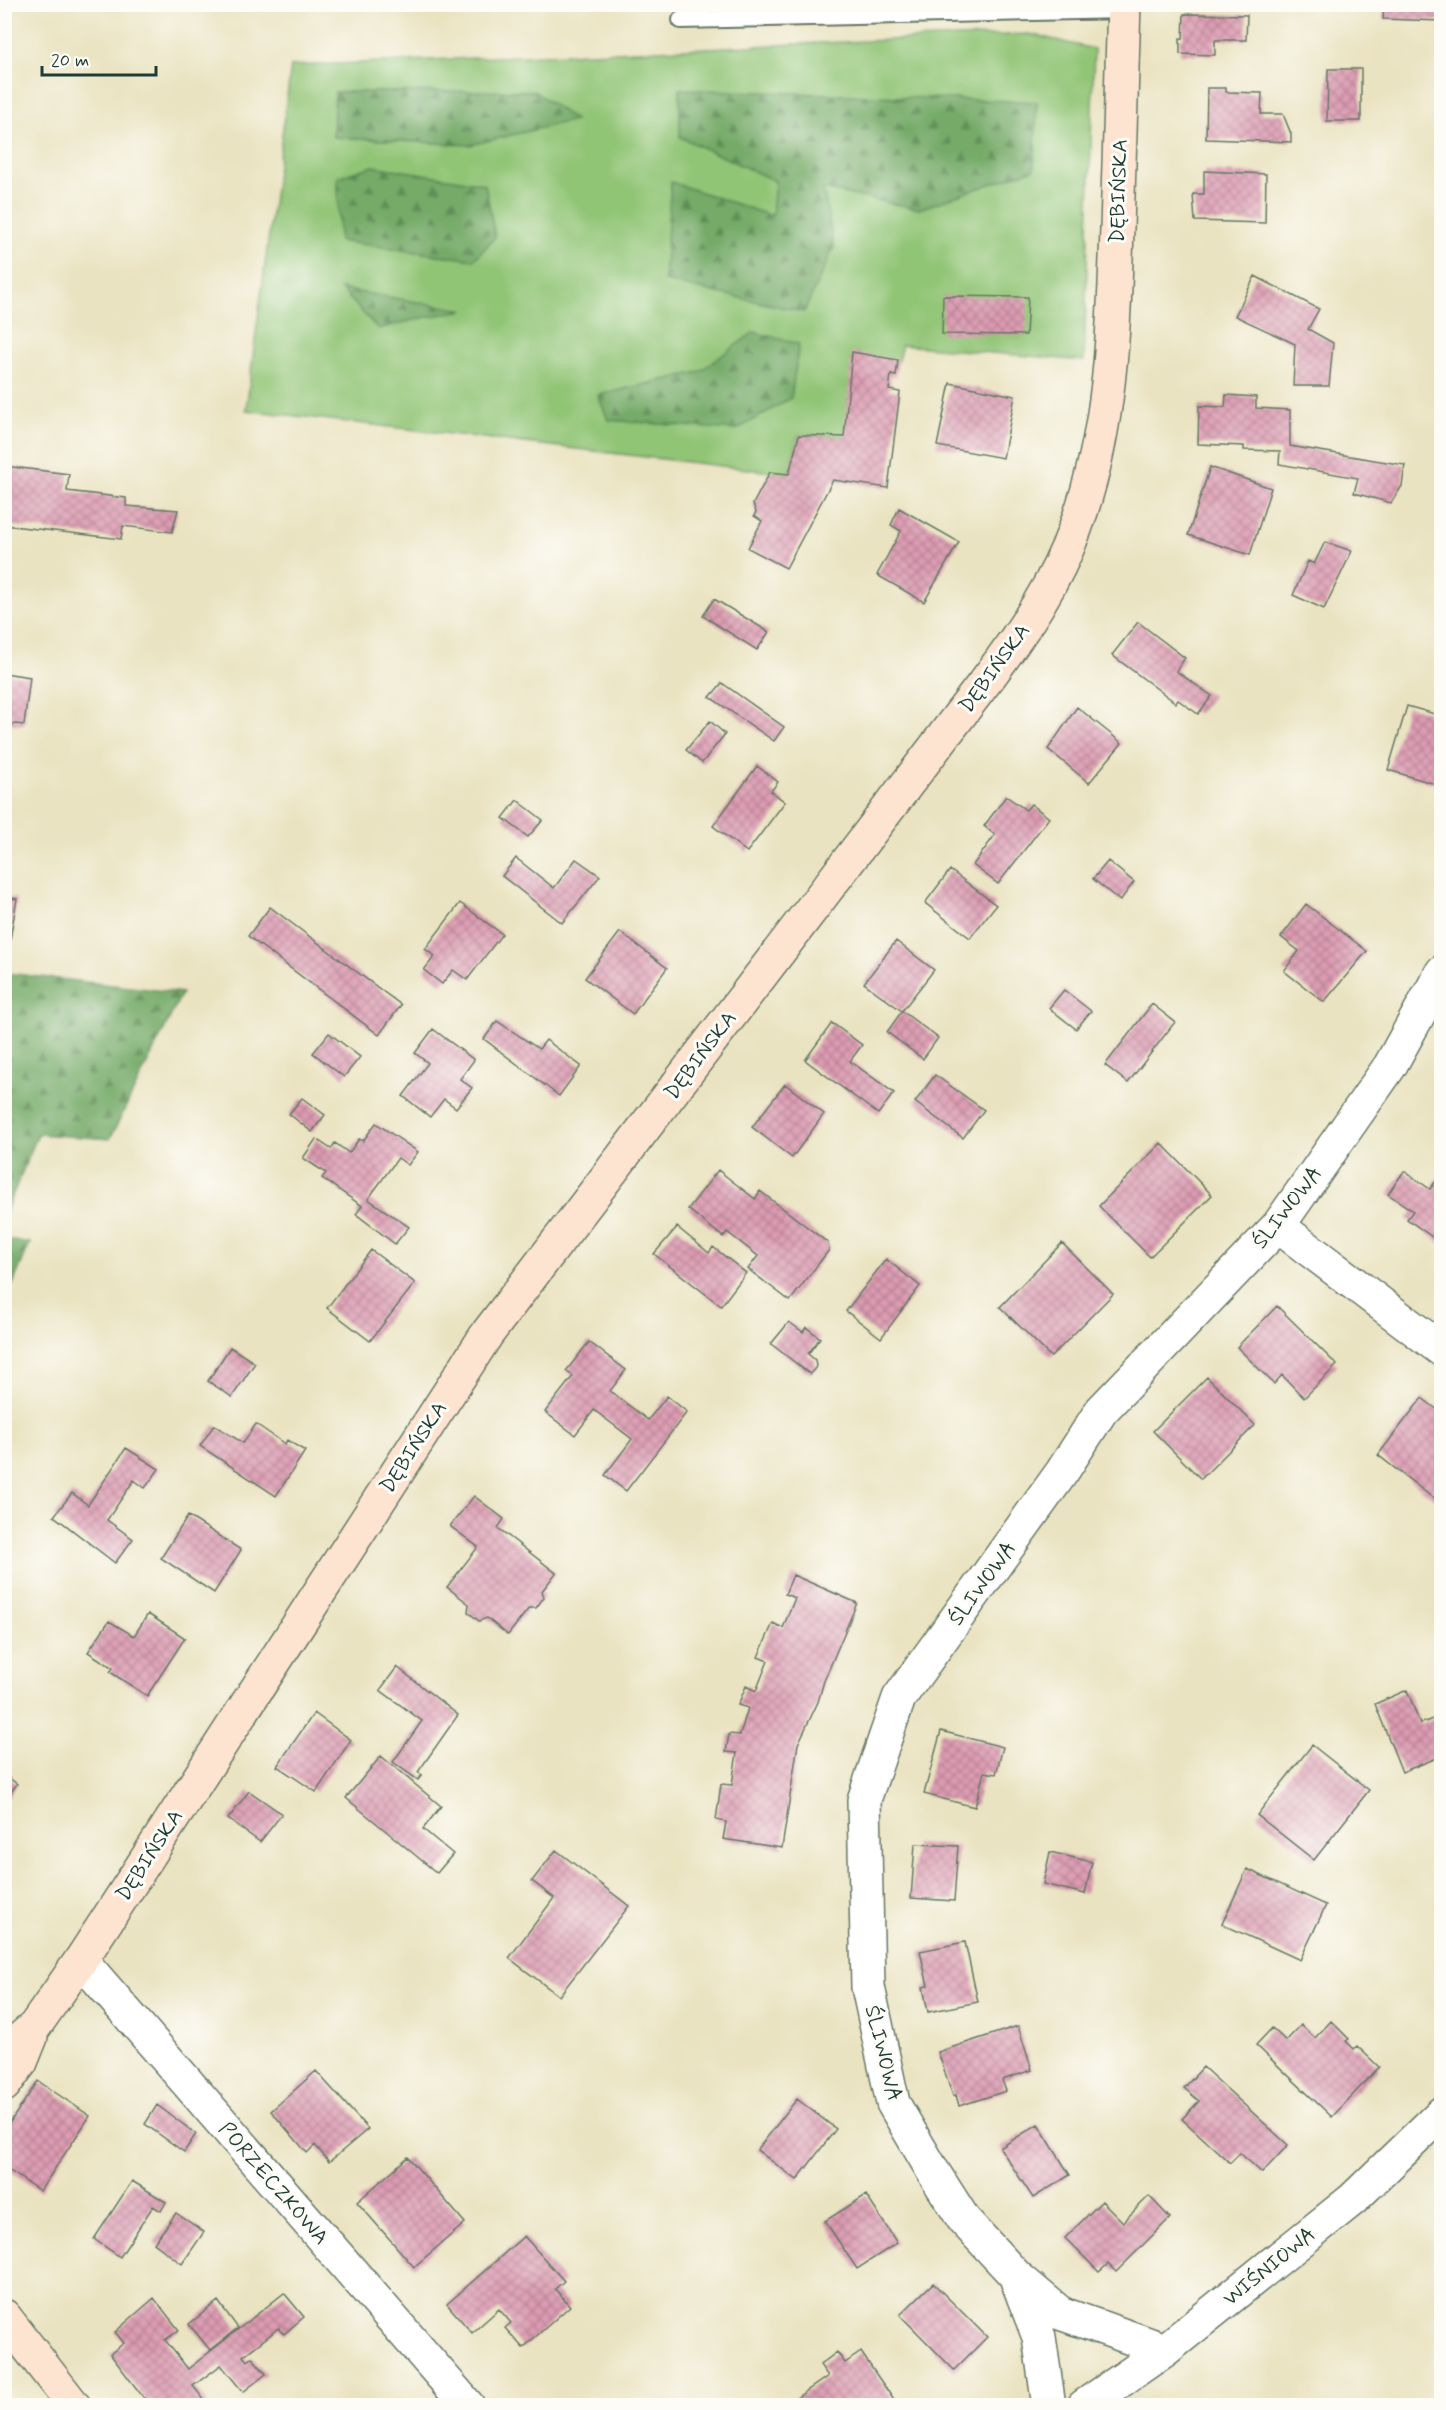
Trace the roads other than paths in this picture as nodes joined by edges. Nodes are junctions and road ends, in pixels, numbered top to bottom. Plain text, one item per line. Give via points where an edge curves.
1 (1124, 8) edge
2 (681, 20) dead end
3 (1442, 972) edge
4 (1278, 1226) junction
5 (1442, 1350) edge
6 (81, 1960) junction
7 (35, 2026) junction
8 (4, 2053) edge
9 (4, 2085) edge
10 (1442, 2113) edge
11 (1016, 2276) junction
12 (4, 2316) edge
13 (1164, 2350) junction
14 (74, 2406) edge
15 (468, 2406) edge
16 (1049, 2406) edge
17 (1084, 2406) edge

1 - 2 lane
1 - 6 street, DĘBIŃSKA via 1113,330 1106,401 1085,501 1045,594 991,674 487,1334
3 - 4 street, ŚLIWOWA via 1390,1066
4 - 5 street
4 - 11 street, ŚLIWOWA via 1101,1411 1062,1472 899,1698 864,1800 868,1987 894,2103 964,2220
6 - 7 street, DĘBIŃSKA
6 - 15 street, PORZECZKOWA
7 - 8 street, DĘBIŃSKA
7 - 9 street, DĘBIŃSKA via 21,2062
10 - 13 street, WIŚNIOWA via 1353,2199
11 - 13 street, ŚLIWOWA via 1060,2313
11 - 16 street, ŚLIWOWA via 1039,2337
12 - 14 street
13 - 17 street, WIŚNIOWA

